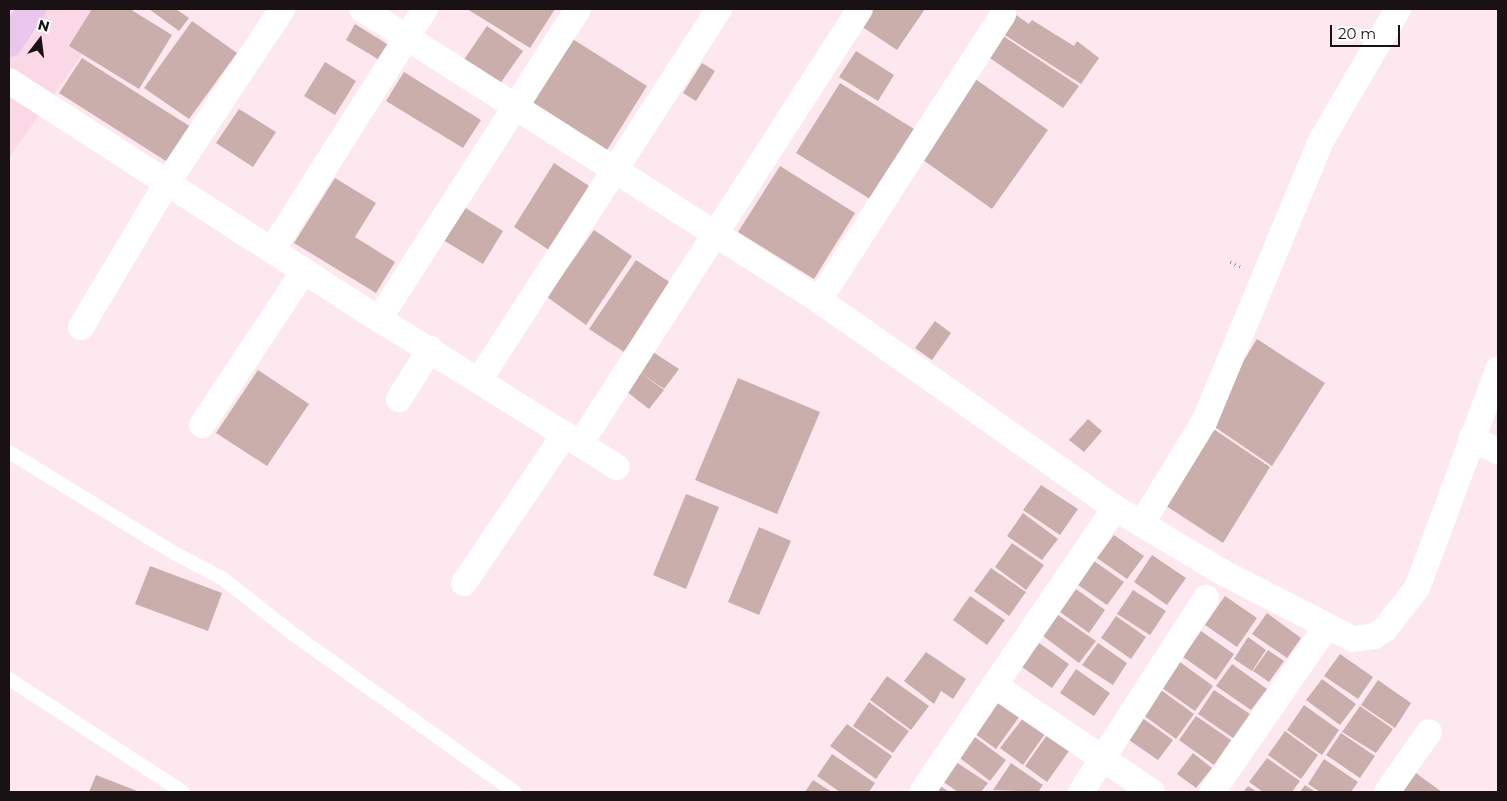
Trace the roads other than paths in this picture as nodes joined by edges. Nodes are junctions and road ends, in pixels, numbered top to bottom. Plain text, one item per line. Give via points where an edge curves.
1 (32, 9) edge
2 (282, 9) edge
3 (362, 9) edge
4 (425, 9) edge
5 (578, 9) edge
6 (719, 9) edge
7 (860, 9) edge
8 (1398, 9) edge
9 (1003, 14) dead end
10 (407, 36) junction
11 (9, 43) edge
12 (9, 81) edge
13 (515, 106) junction
14 (617, 170) junction
15 (167, 183) junction
16 (715, 233) junction
17 (272, 250) junction
18 (304, 271) junction
19 (820, 300) junction
20 (379, 319) junction
21 (80, 327) dead end
22 (430, 349) junction
23 (1498, 370) edge
24 (479, 380) junction
25 (399, 399) dead end
26 (202, 424) dead end
27 (572, 439) junction
28 (1471, 439) junction
29 (1498, 451) edge
30 (9, 452) edge
31 (617, 467) dead end
32 (1115, 508) junction
33 (1142, 523) junction
34 (464, 582) dead end
35 (1206, 598) dead end
36 (1327, 626) junction
37 (9, 679) edge
38 (994, 685) junction
39 (1429, 732) dead end
40 (1103, 759) junction
41 (184, 792) edge
42 (515, 792) edge
43 (922, 792) edge
44 (1080, 792) edge
45 (1152, 792) edge
46 (1212, 792) edge
47 (1388, 792) edge

1 - 11 main road
2 - 15 street
3 - 10 street
4 - 10 street
5 - 13 street
6 - 14 street
7 - 16 street
8 - 33 street via 1322,140 1204,422
9 - 19 street
10 - 13 street
10 - 17 street
12 - 15 street
13 - 14 street
13 - 20 street
14 - 16 street
14 - 24 street
15 - 17 street
15 - 21 street
16 - 19 street
16 - 27 street
17 - 18 street
18 - 20 street
18 - 26 street
19 - 32 street
20 - 22 street
22 - 24 street
22 - 25 street
23 - 28 street
24 - 27 street
27 - 31 street
27 - 34 street
28 - 29 street
28 - 36 street via 1417,588 1385,629 1374,636 1353,639
30 - 42 lane via 174,553 222,578 296,636
32 - 33 street
32 - 38 street
33 - 36 street via 1222,572
35 - 40 street
36 - 46 street
37 - 41 lane
38 - 40 street
38 - 43 street
39 - 47 street
40 - 44 street
40 - 45 street

